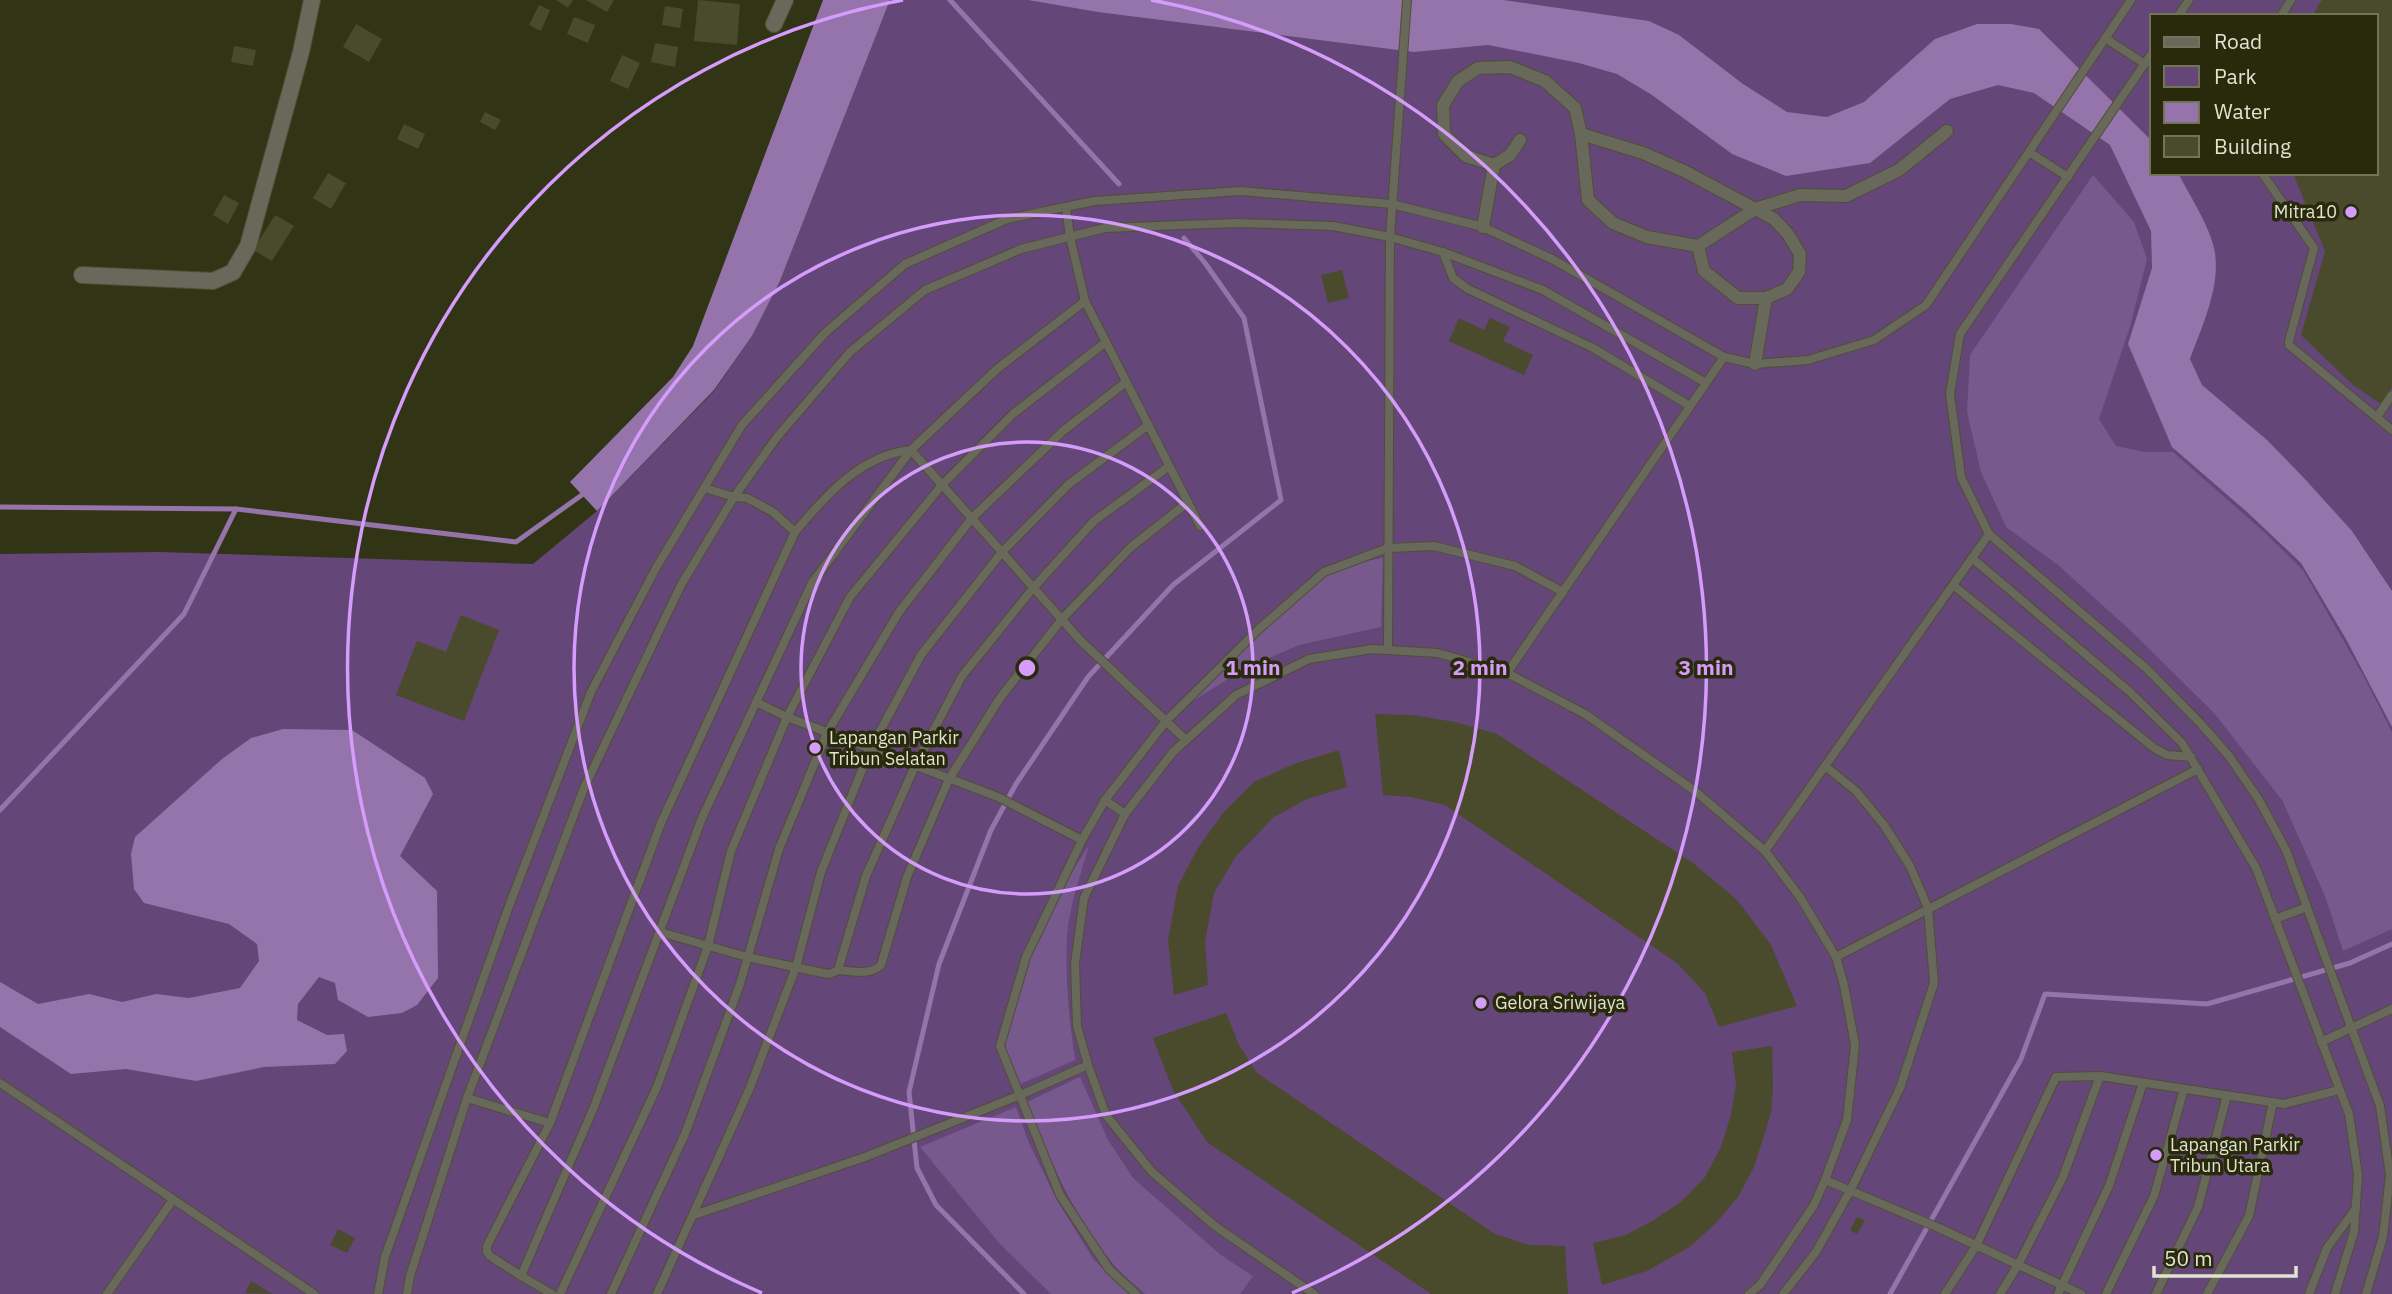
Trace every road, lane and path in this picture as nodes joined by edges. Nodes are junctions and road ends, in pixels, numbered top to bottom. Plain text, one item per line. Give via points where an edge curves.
1 (312, 0) edge
2 (785, 0) edge
3 (1407, 0) edge
4 (2131, 0) edge
5 (774, 24) dead end
6 (2105, 38) junction
7 (2150, 56) edge
8 (2145, 64) junction
9 (1947, 131) dead end
10 (1581, 134) junction
11 (1520, 140) dead end
12 (2029, 152) junction
13 (1494, 165) junction
14 (2263, 175) edge
15 (2068, 177) junction
16 (1392, 204) junction
17 (1066, 207) junction
18 (1755, 209) junction
19 (1483, 228) junction
20 (1070, 237) junction
21 (1390, 237) junction
22 (1698, 246) junction
23 (1443, 253) junction
24 (82, 275) dead end
25 (1766, 298) junction
26 (1085, 301) junction
27 (1106, 342) junction
28 (1724, 357) junction
29 (1755, 364) junction
30 (1126, 382) junction
31 (1706, 383) junction
32 (2392, 395) edge
33 (1690, 406) junction
34 (2377, 417) junction
35 (1147, 426) junction
36 (2392, 429) edge
37 (911, 450) junction
38 (1168, 467) junction
39 (943, 485) junction
40 (705, 488) junction
41 (734, 497) junction
42 (1187, 503) junction
43 (972, 518) junction
44 (1200, 526) dead end
45 (795, 531) junction
46 (1989, 534) junction
47 (1388, 548) junction
48 (1002, 552) junction
49 (1972, 558) junction
50 (1953, 585) junction
51 (1034, 587) junction
52 (1563, 592) junction
53 (1062, 619) junction
54 (1388, 649) junction
55 (1507, 673) junction
56 (756, 702) junction
57 (787, 717) junction
58 (1166, 721) junction
59 (828, 733) junction
60 (1186, 740) junction
61 (870, 750) junction
62 (2191, 757) junction
63 (915, 766) junction
64 (1825, 766) junction
65 (2198, 769) junction
66 (949, 779) junction
67 (1105, 800) junction
68 (1125, 814) junction
69 (1082, 840) junction
70 (1765, 851) junction
71 (2307, 906) junction
72 (1928, 908) junction
73 (2275, 919) junction
74 (660, 932) junction
75 (708, 946) junction
76 (747, 957) junction
77 (1836, 957) junction
78 (796, 967) junction
79 (838, 970) junction
80 (2392, 1010) edge
81 (2351, 1028) junction
82 (2321, 1042) junction
83 (1088, 1065) junction
84 (2100, 1076) junction
85 (0, 1083) edge
86 (2143, 1083) junction
87 (2184, 1088) junction
88 (2339, 1090) junction
89 (2227, 1095) junction
90 (1018, 1096) junction
91 (467, 1098) junction
92 (2273, 1102) junction
93 (550, 1123) junction
94 (1825, 1180) junction
95 (1850, 1191) junction
96 (172, 1200) junction
97 (2356, 1208) junction
98 (694, 1215) junction
99 (1976, 1246) junction
100 (2018, 1265) junction
101 (521, 1276) junction
102 (2060, 1290) edge
103 (107, 1294) edge
104 (314, 1294) edge
105 (378, 1294) edge
106 (407, 1294) edge
107 (552, 1294) edge
108 (560, 1294) edge
109 (611, 1294) edge
110 (657, 1294) edge
111 (1136, 1294) edge
112 (1314, 1294) edge
113 (1750, 1294) edge
114 (1783, 1294) edge
115 (1945, 1294) edge
116 (2000, 1294) edge
117 (2081, 1294) edge
118 (2106, 1294) edge
119 (2156, 1294) edge
120 (2207, 1294) edge
121 (2309, 1294) edge
122 (2335, 1294) edge
123 (2366, 1294) edge

1 - 24 street via 248,246 233,272 213,281
2 - 5 street
3 - 16 lane
4 - 6 lane
6 - 8 lane
6 - 12 lane
7 - 8 lane
8 - 15 lane
9 - 18 street via 1899,170 1846,196 1800,195
10 - 13 street via 1574,108 1545,81 1510,66 1478,68 1458,81 1443,105 1444,134 1466,156
10 - 18 street via 1643,153
10 - 22 street via 1588,200 1613,223 1647,237
11 - 13 street via 1510,155
12 - 15 lane
12 - 29 lane via 1926,306 1874,340 1808,360
13 - 19 street
14 - 34 lane via 2314,248 2290,345
15 - 46 lane via 1960,334 1950,394 1961,477
16 - 17 lane via 1241,191
16 - 19 lane
16 - 21 lane
17 - 20 lane
17 - 40 lane via 1007,219 905,264 825,333 742,425
18 - 22 street
18 - 25 street via 1774,219 1801,254 1799,272 1787,289
19 - 28 lane via 1552,259
20 - 21 lane via 1105,228 1236,223 1333,226
20 - 26 lane
20 - 41 lane via 1021,249 925,290 850,352 777,436
21 - 23 lane
21 - 47 lane
22 - 25 street via 1704,271 1720,285 1738,298
23 - 31 lane via 1543,290
23 - 33 lane via 1453,278 1468,289 1593,348
25 - 29 street
26 - 27 lane
26 - 37 lane via 997,369
27 - 30 lane
27 - 39 lane via 1014,413
28 - 29 lane
28 - 31 lane
30 - 35 lane
30 - 43 lane via 1063,431
31 - 33 lane
32 - 34 lane
33 - 52 lane
34 - 36 lane
35 - 38 lane
35 - 48 lane via 1069,484
37 - 39 lane
37 - 45 lane via 892,452 857,470
37 - 56 lane via 812,583
38 - 42 lane
38 - 51 lane via 1094,521
39 - 43 lane
39 - 57 lane via 850,597
40 - 41 lane
40 - 105 lane via 656,568 591,692 504,919 385,1257
41 - 45 lane via 747,498 773,512
41 - 91 lane via 681,585 584,788
42 - 44 lane
42 - 53 lane via 1131,547
43 - 48 lane
43 - 59 lane via 899,612
45 - 93 lane via 661,823
46 - 49 lane
46 - 71 lane via 2147,669 2229,755 2286,850
47 - 52 lane via 1434,545 1515,566
47 - 54 lane
47 - 58 lane via 1324,572
48 - 51 lane
48 - 61 lane via 921,655
49 - 50 lane
49 - 62 lane via 2130,692
50 - 62 lane via 2154,748
50 - 64 lane
51 - 53 lane
51 - 63 lane via 962,676
52 - 55 lane
53 - 58 lane
53 - 66 lane via 1000,698
54 - 55 lane via 1438,653
54 - 60 lane via 1309,659 1236,695
55 - 70 lane via 1585,715 1695,791
56 - 57 lane
56 - 74 lane via 702,818
57 - 59 lane
57 - 75 lane via 731,851
58 - 60 lane
58 - 67 lane
59 - 61 lane
59 - 76 lane via 779,849
60 - 68 lane
61 - 63 lane
61 - 78 lane via 821,872
62 - 65 lane
63 - 66 lane
63 - 79 lane via 866,876
64 - 70 lane
64 - 72 lane via 1856,791 1884,825 1910,866
65 - 72 lane
65 - 73 lane via 2256,868
66 - 69 lane via 998,797
66 - 79 lane via 906,877 881,965 866,972
67 - 68 lane
67 - 69 lane
68 - 83 lane via 1084,898 1075,963 1077,1026
69 - 90 lane via 1026,957 1000,1046
70 - 77 lane
71 - 73 lane
71 - 81 lane
72 - 77 lane
72 - 95 lane via 1934,983 1900,1088
73 - 82 lane
74 - 75 lane
74 - 101 lane via 594,1107
75 - 76 lane
75 - 108 lane via 657,1087
76 - 78 lane
76 - 109 lane via 685,1135
77 - 94 lane via 1855,1045 1847,1120
78 - 79 lane via 830,974
78 - 98 lane
80 - 81 lane
81 - 82 lane
81 - 123 lane via 2380,1106 2390,1175 2383,1237
82 - 88 lane
83 - 90 lane
83 - 112 lane via 1106,1115 1152,1172 1215,1226
84 - 86 lane
84 - 99 lane via 2060,1075 2053,1079
84 - 100 lane via 2063,1177
85 - 96 lane
86 - 87 lane
86 - 102 lane via 2109,1186
87 - 89 lane
87 - 118 lane via 2154,1196
88 - 92 lane via 2284,1104
88 - 97 lane via 2348,1114 2358,1175
89 - 92 lane
89 - 119 lane via 2198,1207
90 - 98 lane via 865,1157
90 - 111 lane via 1059,1195 1109,1269
91 - 93 lane
91 - 106 lane
92 - 120 lane via 2249,1216
93 - 101 lane via 487,1246 490,1256
94 - 95 lane
94 - 113 lane via 1814,1205
95 - 99 lane
95 - 114 lane via 1816,1252
96 - 103 lane
96 - 104 lane
97 - 121 lane via 2327,1248
97 - 122 lane via 2354,1232
98 - 110 lane
99 - 100 lane
99 - 115 lane
100 - 102 lane
100 - 116 lane
101 - 107 lane
102 - 117 lane

